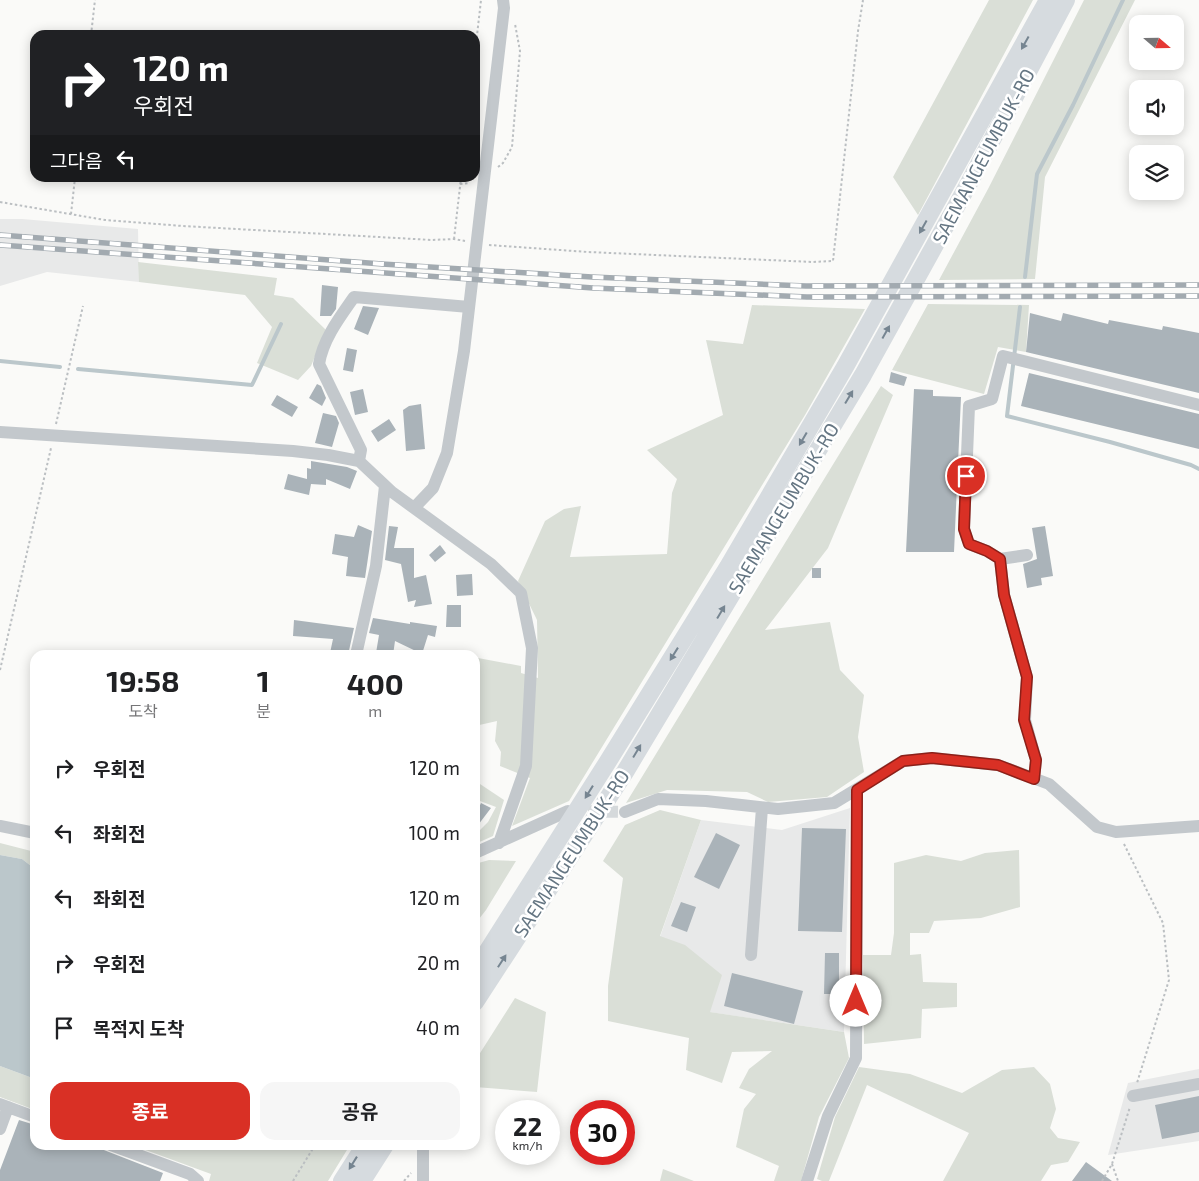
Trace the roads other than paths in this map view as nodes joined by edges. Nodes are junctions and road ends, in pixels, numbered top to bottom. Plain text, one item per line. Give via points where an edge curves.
1 (503, 0) edge
2 (1048, 0) edge
3 (1066, 0) edge
4 (469, 307) junction
5 (1199, 405) edge
6 (0, 432) edge
7 (359, 461) junction
8 (385, 486) junction
9 (414, 508) junction
10 (1027, 555) dead end
11 (1000, 559) junction
12 (357, 650) edge
13 (1034, 779) junction
14 (857, 790) junction
15 (762, 808) junction
16 (568, 812) tunnel mouth
17 (625, 812) tunnel mouth
18 (0, 826) edge
19 (1199, 826) edge
20 (30, 832) edge
21 (499, 843) junction
22 (480, 851) edge
23 (751, 955) dead end
24 (480, 963) edge
25 (480, 994) edge
26 (1199, 1084) edge
27 (1133, 1096) road end
28 (4, 1106) edge
29 (30, 1115) edge
30 (0, 1129) edge
31 (125, 1150) edge
32 (362, 1150) edge
33 (382, 1150) edge
34 (423, 1150) edge
35 (198, 1181) edge
36 (342, 1181) edge
37 (362, 1181) edge
38 (423, 1181) edge
39 (807, 1181) edge

1 - 4 street
2 -> 24 highway, SAEMANGEUMBUK-RO via 845,367 728,567
25 -> 3 highway, SAEMANGEUMBUK-RO via 625,772 863,375
4 - 7 street via 354,297 335,324 321,353 320,364 361,450
4 - 9 street via 447,453 433,488
5 - 11 street via 1011,358 992,399 969,406 964,529 969,544
6 - 7 street via 293,452
7 - 8 street
8 - 9 street
8 - 12 street via 376,566
9 - 21 street via 490,564 521,593 532,648 526,766
10 - 11 street
11 - 13 street via 1004,595 1027,677 1024,720 1036,760
13 - 14 street via 998,765 932,758 903,761
13 - 19 street via 1049,784 1097,827 1116,832
14 - 15 street via 834,803 778,810
14 - 39 street via 856,1058 828,1116
15 - 17 street via 658,799
15 - 23 street
16 - 21 street
18 - 20 street
21 - 22 street
26 - 27 street
28 - 29 street
28 - 30 street
31 - 35 street via 190,1174
32 -> 36 highway
33 - 37 highway
34 - 38 street

